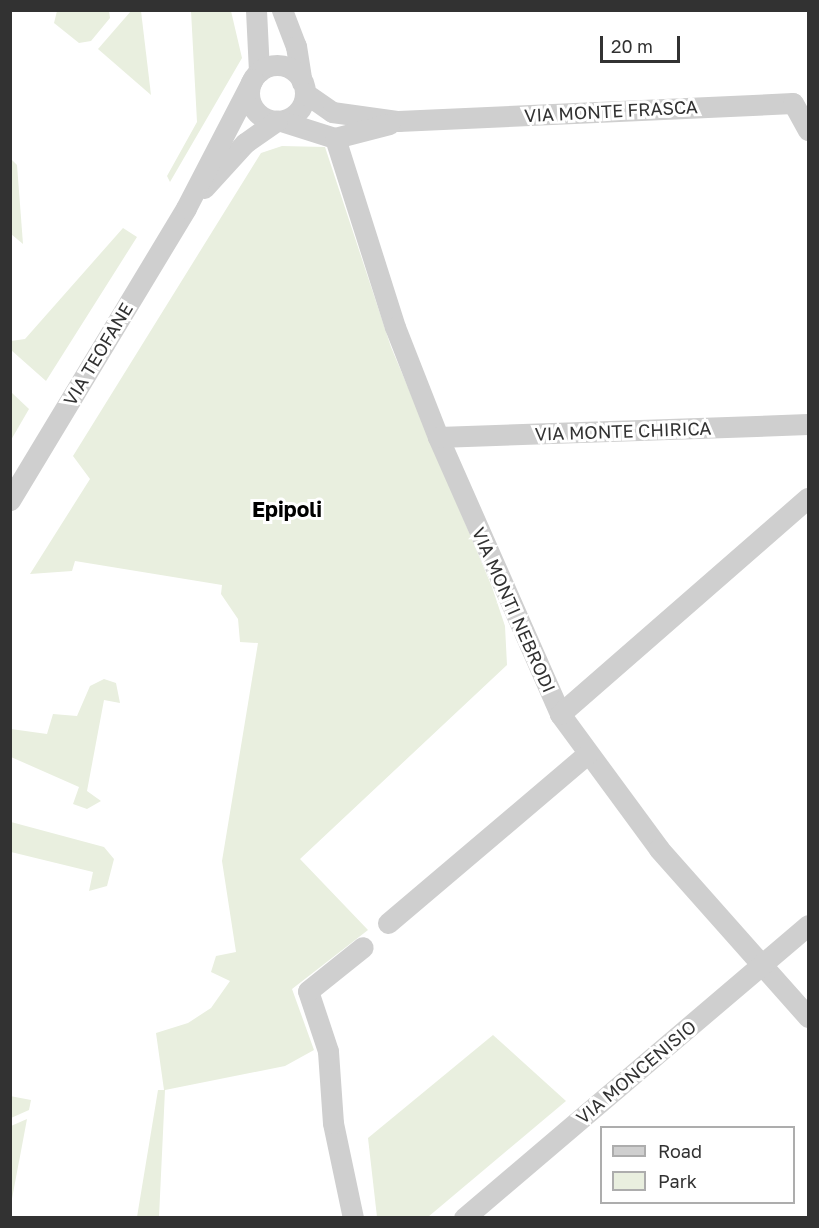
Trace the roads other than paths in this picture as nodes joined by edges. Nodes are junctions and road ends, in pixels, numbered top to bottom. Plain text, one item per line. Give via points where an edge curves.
1 (256, 10) edge
2 (282, 10) edge
3 (256, 76) junction
4 (303, 87) junction
5 (801, 99) edge
6 (279, 121) junction
7 (398, 121) junction
8 (808, 130) edge
9 (335, 138) junction
10 (186, 208) junction
11 (808, 424) edge
12 (438, 437) junction
13 (808, 498) edge
14 (10, 500) edge
15 (560, 714) junction
16 (586, 755) junction
17 (388, 922) dead end
18 (808, 925) edge
19 (363, 947) dead end
20 (761, 966) junction
21 (808, 1017) edge
22 (353, 1218) edge
23 (464, 1218) edge

1 - 3 street
2 - 4 street
3 - 4 street via 283,66
3 - 6 street via 251,104 261,117
3 - 10 street
4 - 6 street via 300,108
4 - 7 street via 332,112
5 - 7 street, VIA MONTE FRASCA
5 - 8 street, VIA MONTE FRASCA
6 - 9 street
6 - 10 street via 244,143
7 - 9 street
9 - 12 street, VIA MONTI NEBRODI via 395,327
10 - 14 street, VIA TEOFANE
11 - 12 street, VIA MONTE CHIRICA
12 - 15 street, VIA MONTI NEBRODI
13 - 15 street
15 - 16 street, VIA MONTI NEBRODI
16 - 17 street
16 - 20 street, VIA MONTI NEBRODI
18 - 20 street, VIA MONCENISIO
19 - 22 street via 308,991 328,1051 333,1123
20 - 21 street, VIA MONTI NEBRODI
20 - 23 street, VIA MONCENISIO

